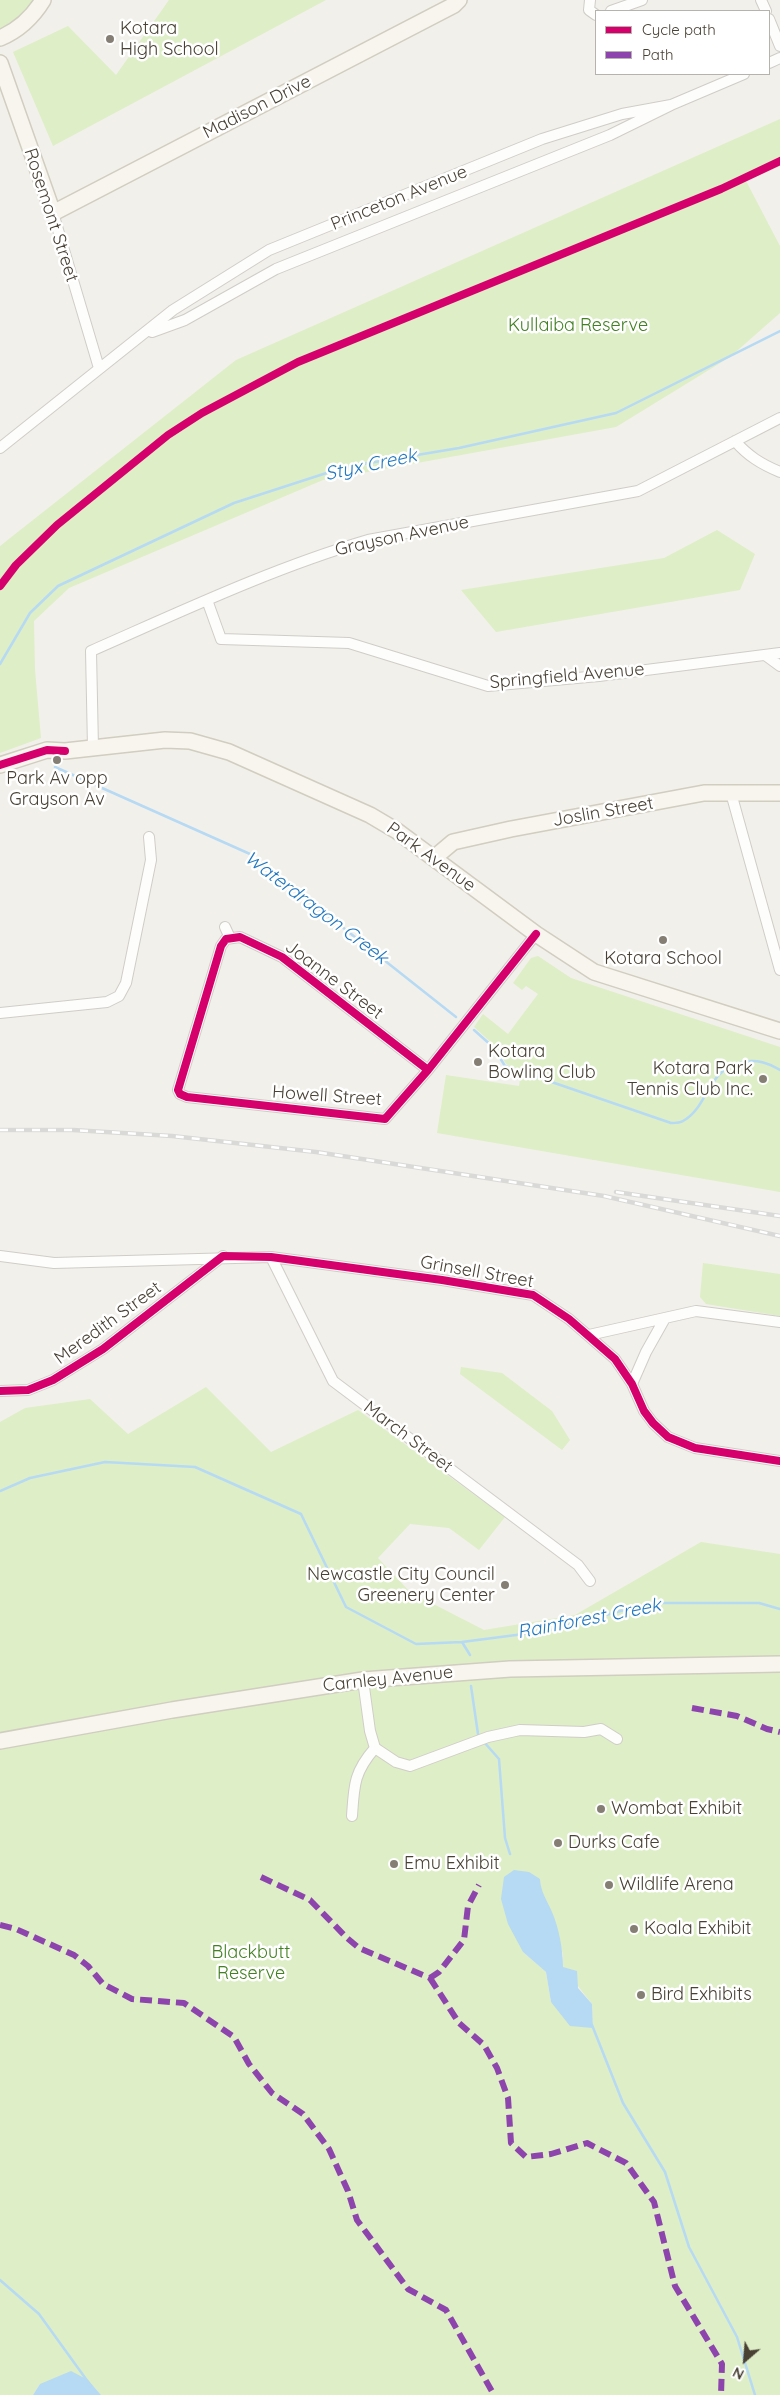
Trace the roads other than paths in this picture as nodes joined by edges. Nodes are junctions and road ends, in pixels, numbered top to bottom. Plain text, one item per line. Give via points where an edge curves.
1 (43, 0) edge
2 (459, 0) edge
3 (590, 0) edge
4 (642, 0) edge
5 (614, 10) edge
6 (595, 14) edge
7 (770, 21) edge
8 (0, 38) edge
9 (780, 46) edge
10 (0, 62) edge
11 (742, 75) edge
12 (671, 105) junction
13 (53, 213) junction
14 (146, 334) junction
15 (100, 368) junction
16 (780, 418) edge
17 (734, 441) junction
18 (0, 448) edge
19 (780, 472) edge
20 (207, 600) junction
21 (780, 653) edge
22 (764, 655) junction
23 (780, 666) edge
24 (93, 748) junction
25 (65, 751) junction
26 (0, 765) edge
27 (0, 776) edge
28 (731, 793) junction
29 (780, 793) edge
30 (149, 837) dead end
31 (434, 858) junction
32 (225, 927) dead end
33 (536, 934) junction
34 (230, 938) junction
35 (780, 970) edge
36 (0, 1013) edge
37 (780, 1031) edge
38 (428, 1070) junction
39 (0, 1256) edge
40 (223, 1256) junction
41 (271, 1257) junction
42 (664, 1320) junction
43 (780, 1322) edge
44 (589, 1335) junction
45 (632, 1384) junction
46 (0, 1391) edge
47 (780, 1461) edge
48 (590, 1581) dead end
49 (780, 1664) edge
50 (364, 1680) junction
51 (617, 1739) dead end
52 (0, 1741) edge
53 (375, 1748) junction
54 (352, 1816) dead end

1 - 8 main road via 36,12 16,31
2 - 13 main road, Madison Drive
3 - 6 street via 589,10
4 - 5 street
7 - 9 street
10 - 13 main road, Rosemont Street
11 - 12 street, Princeton Avenue
12 - 14 street, Princeton Avenue via 610,135 276,269 185,320
12 - 14 street, Princeton Avenue via 622,114 542,138 269,250 173,310
13 - 15 street, Rosemont Street
14 - 15 street, Princeton Avenue
15 - 18 street, Princeton Avenue
16 - 17 street, Grayson Avenue
17 - 19 street via 755,461
17 - 20 street, Grayson Avenue via 638,491 368,540 325,552
20 - 22 street, Springfield Avenue via 221,639 349,643 488,686
20 - 24 street, Grayson Avenue via 91,651
21 - 22 street, Springfield Avenue
22 - 23 street
24 - 25 main road, Park Avenue
24 - 31 main road, Park Avenue via 164,740 207,745 229,752 370,816
25 - 26 main road, Park Avenue via 47,750
25 - 27 main road, Park Avenue
28 - 29 main road, Joslin Street
28 - 31 main road, Joslin Street via 704,793 479,835 447,845
28 - 35 street
30 - 36 street via 151,860 126,983 119,996 107,1002
31 - 33 main road, Park Avenue
32 - 34 street
33 - 37 main road, Park Avenue via 570,958 604,976
33 - 38 street, Howell Street
34 - 38 street, Joanne Street via 245,939 282,957
34 - 38 street, Howell Street via 221,946 178,1086 180,1094 385,1119
39 - 40 street, Grinsell Street via 54,1262
40 - 41 street, Grinsell Street
40 - 46 street, Meredith Street via 103,1349 53,1380 28,1390
41 - 44 street, Grinsell Street via 529,1294
41 - 48 street, March Street via 333,1380 578,1565
42 - 43 street via 696,1311
42 - 44 street
42 - 45 street
44 - 45 street, Grinsell Street via 615,1359
45 - 47 street, Grinsell Street via 653,1423 675,1441 694,1448
49 - 50 main road, Carnley Avenue via 510,1670
50 - 52 main road, Carnley Avenue
50 - 53 street
51 - 53 street via 601,1729 584,1732 520,1730 488,1737 410,1766 396,1762
53 - 54 street via 356,1776

